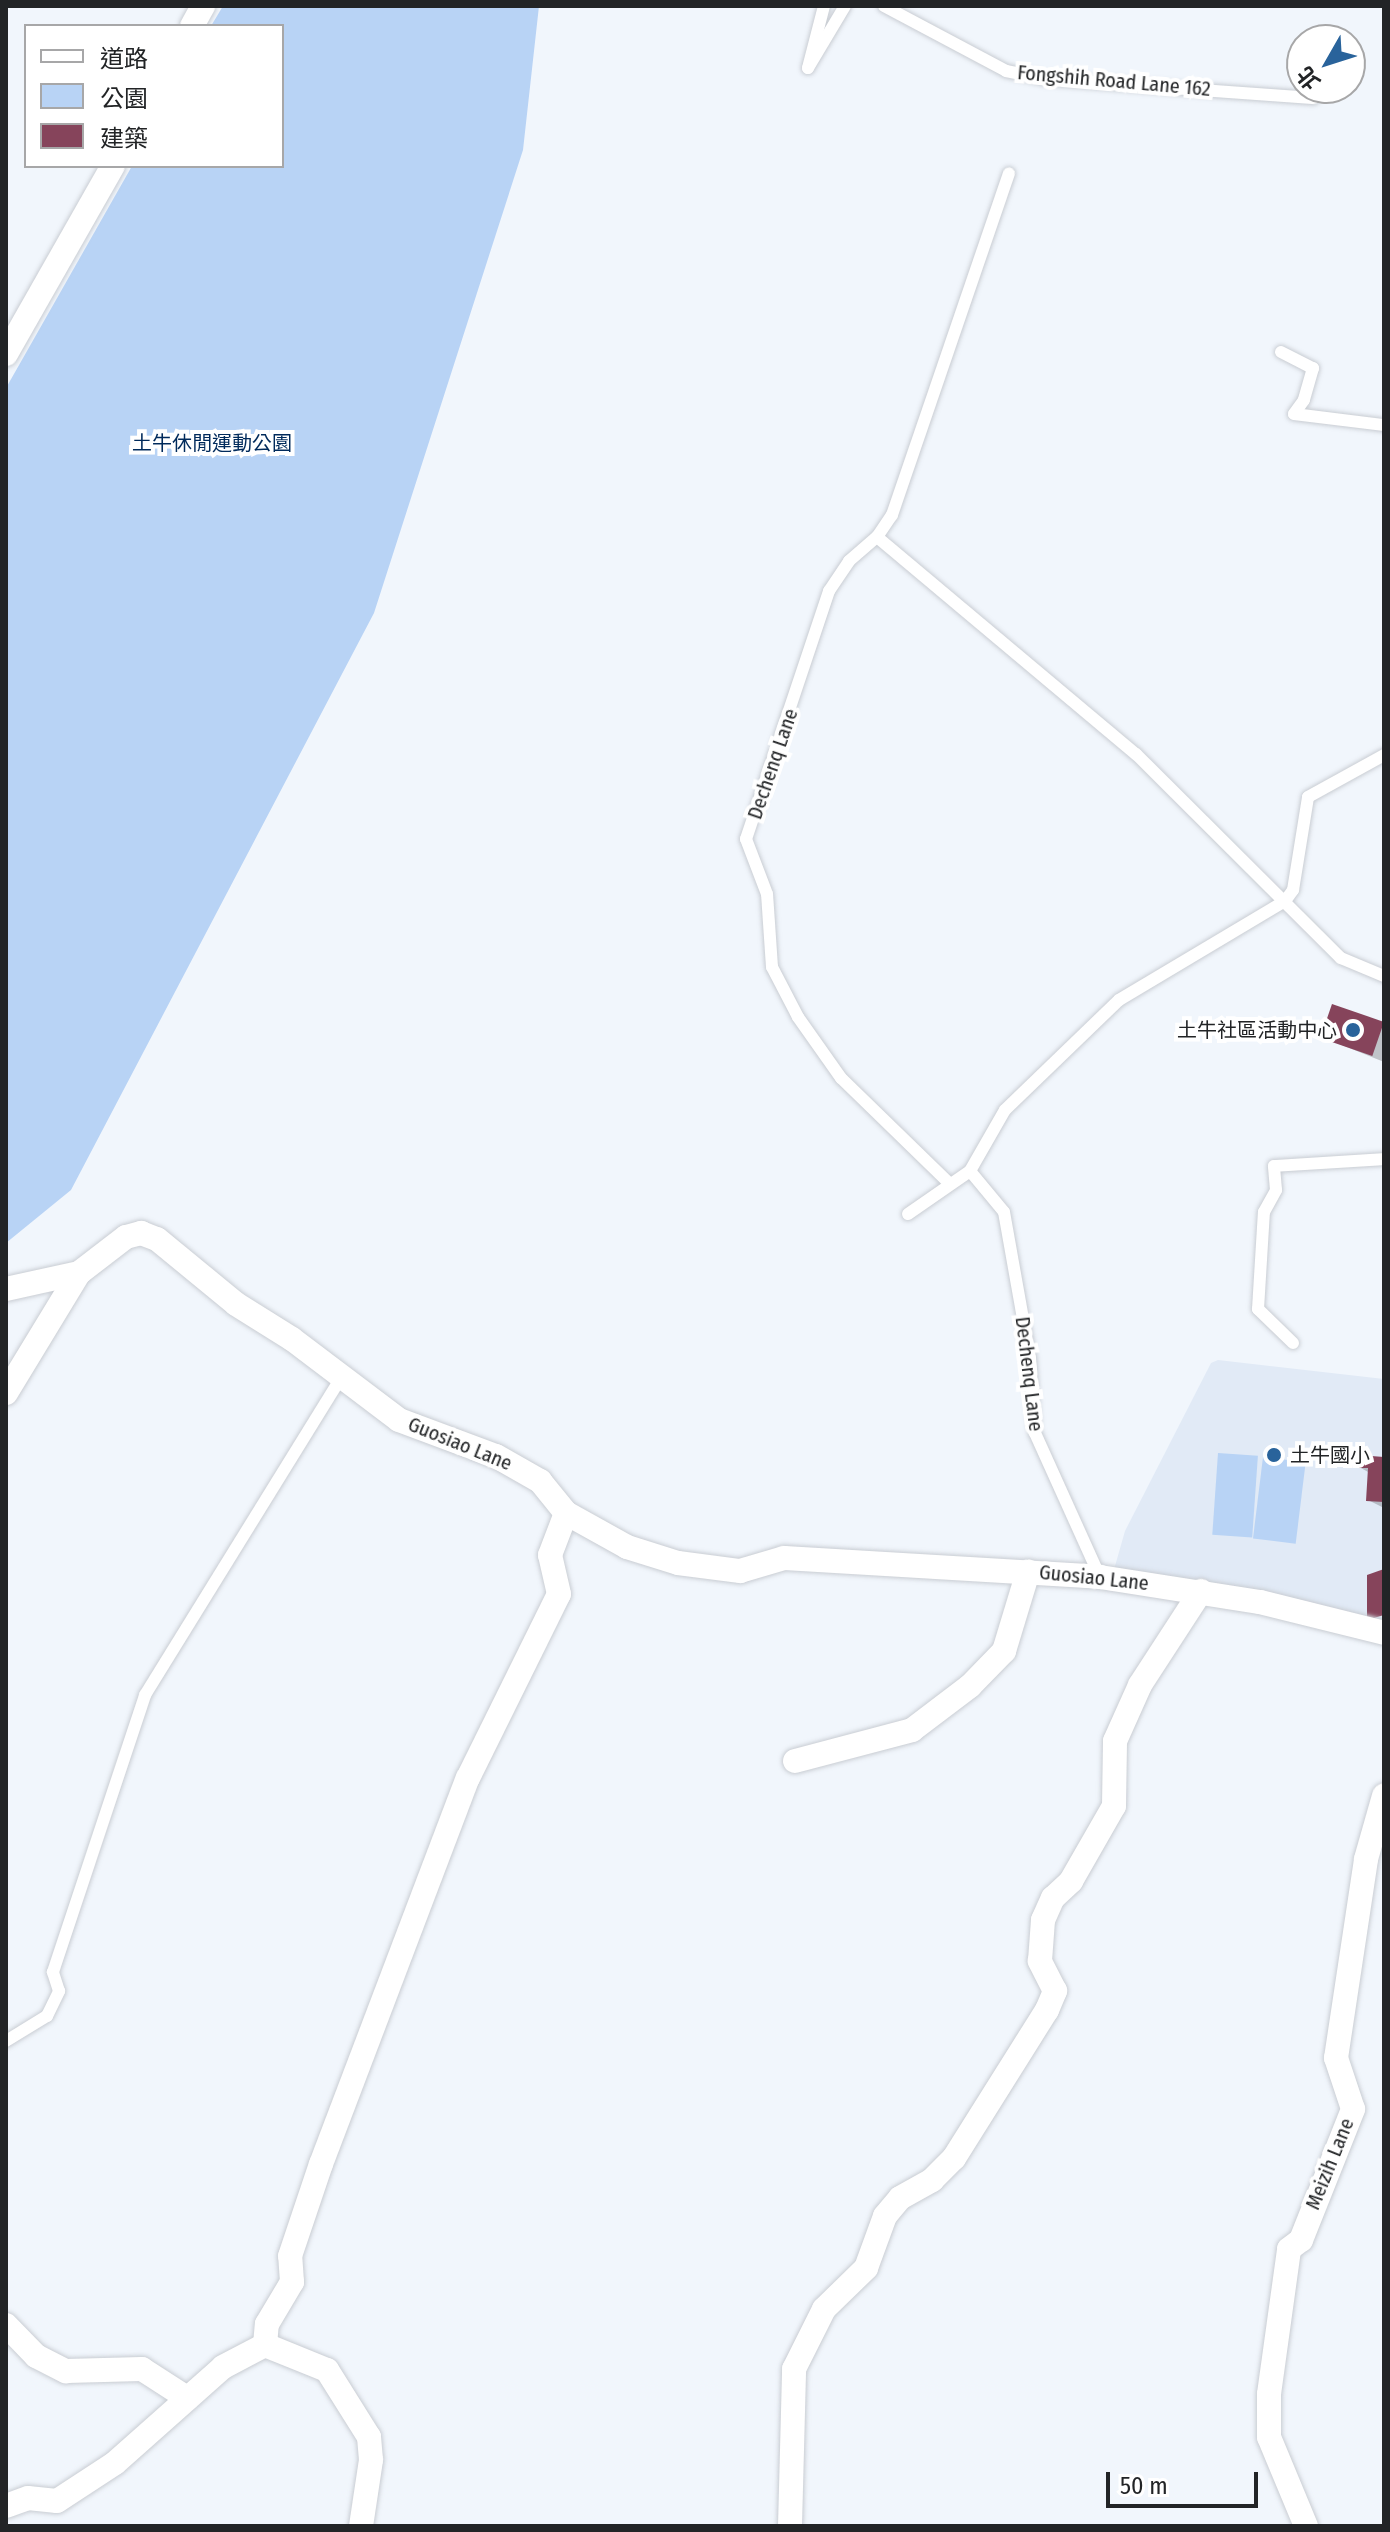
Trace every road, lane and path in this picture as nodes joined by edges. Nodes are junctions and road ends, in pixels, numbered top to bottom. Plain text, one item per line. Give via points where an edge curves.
1 (203, 6) edge
2 (824, 6) edge
3 (845, 6) edge
4 (884, 6) edge
5 (193, 24) edge
6 (1286, 96) edge
7 (112, 168) edge
8 (1009, 173) dead end
9 (1281, 352) dead end
10 (6, 354) edge
11 (1384, 425) edge
12 (877, 537) junction
13 (1384, 755) edge
14 (1285, 901) junction
15 (1384, 976) edge
16 (1384, 1159) edge
17 (970, 1171) junction
18 (950, 1184) junction
19 (908, 1214) dead end
20 (79, 1273) junction
21 (6, 1289) edge
22 (1293, 1343) dead end
23 (341, 1378) junction
24 (6, 1393) edge
25 (566, 1513) junction
26 (1028, 1572) junction
27 (1100, 1577) junction
28 (1201, 1591) junction
29 (1384, 1633) edge
30 (795, 1761) dead end
31 (1384, 1796) edge
32 (6, 2041) edge
33 (6, 2325) edge
34 (265, 2345) junction
35 (187, 2398) junction
36 (6, 2506) edge
37 (361, 2526) edge
38 (790, 2526) edge
39 (1306, 2526) edge

1 - 5 street
2 - 3 lane via 808,68
4 - 6 lane, Fongshih Road Lane 162 via 1006,71 1046,79
7 - 10 street
8 - 12 lane, Dechenq Lane via 892,515
9 - 11 lane via 1313,368 1294,414
12 - 14 lane via 1136,754
12 - 18 lane, Dechenq Lane via 849,561 829,591 746,839 767,894 772,967 798,1017 841,1078
13 - 14 lane via 1308,797 1293,890
14 - 15 lane via 1341,958
14 - 17 lane via 1119,1000 1005,1110
16 - 22 lane via 1274,1166 1276,1190 1264,1212 1258,1309
17 - 18 lane
17 - 27 lane, Dechenq Lane via 1004,1212 1030,1358 1035,1433
18 - 19 lane
20 - 21 street, Guosiao Lane
20 - 23 street, Guosiao Lane via 126,1237 141,1233 157,1239 191,1271
20 - 24 street
23 - 25 street, Guosiao Lane via 399,1420 496,1456 540,1481
23 - 32 lane via 145,1695 53,1972 59,1991 47,2016
25 - 26 street, Guosiao Lane via 627,1547 740,1571 784,1558
25 - 34 street via 550,1555 559,1594 468,1778 321,2164 290,2256 292,2282 267,2324
26 - 27 street, Guosiao Lane
26 - 30 street via 1004,1651 970,1686 912,1730
27 - 28 street, Guosiao Lane
28 - 29 street, Guosiao Lane
28 - 38 street via 1140,1685 1115,1741 1114,1806 1043,1920 1040,1961 1055,1991 1047,2010 954,2158 932,2180 900,2198 885,2216 866,2268 824,2309 794,2369
31 - 39 street, Meizih Lane via 1366,1859 1336,2058 1353,2109 1301,2240 1289,2249 1269,2394 1269,2437
33 - 35 street via 36,2356 66,2371 142,2369
34 - 35 street via 223,2367
34 - 37 street via 327,2370 369,2437 371,2460
35 - 36 street via 115,2463 57,2501 28,2498

